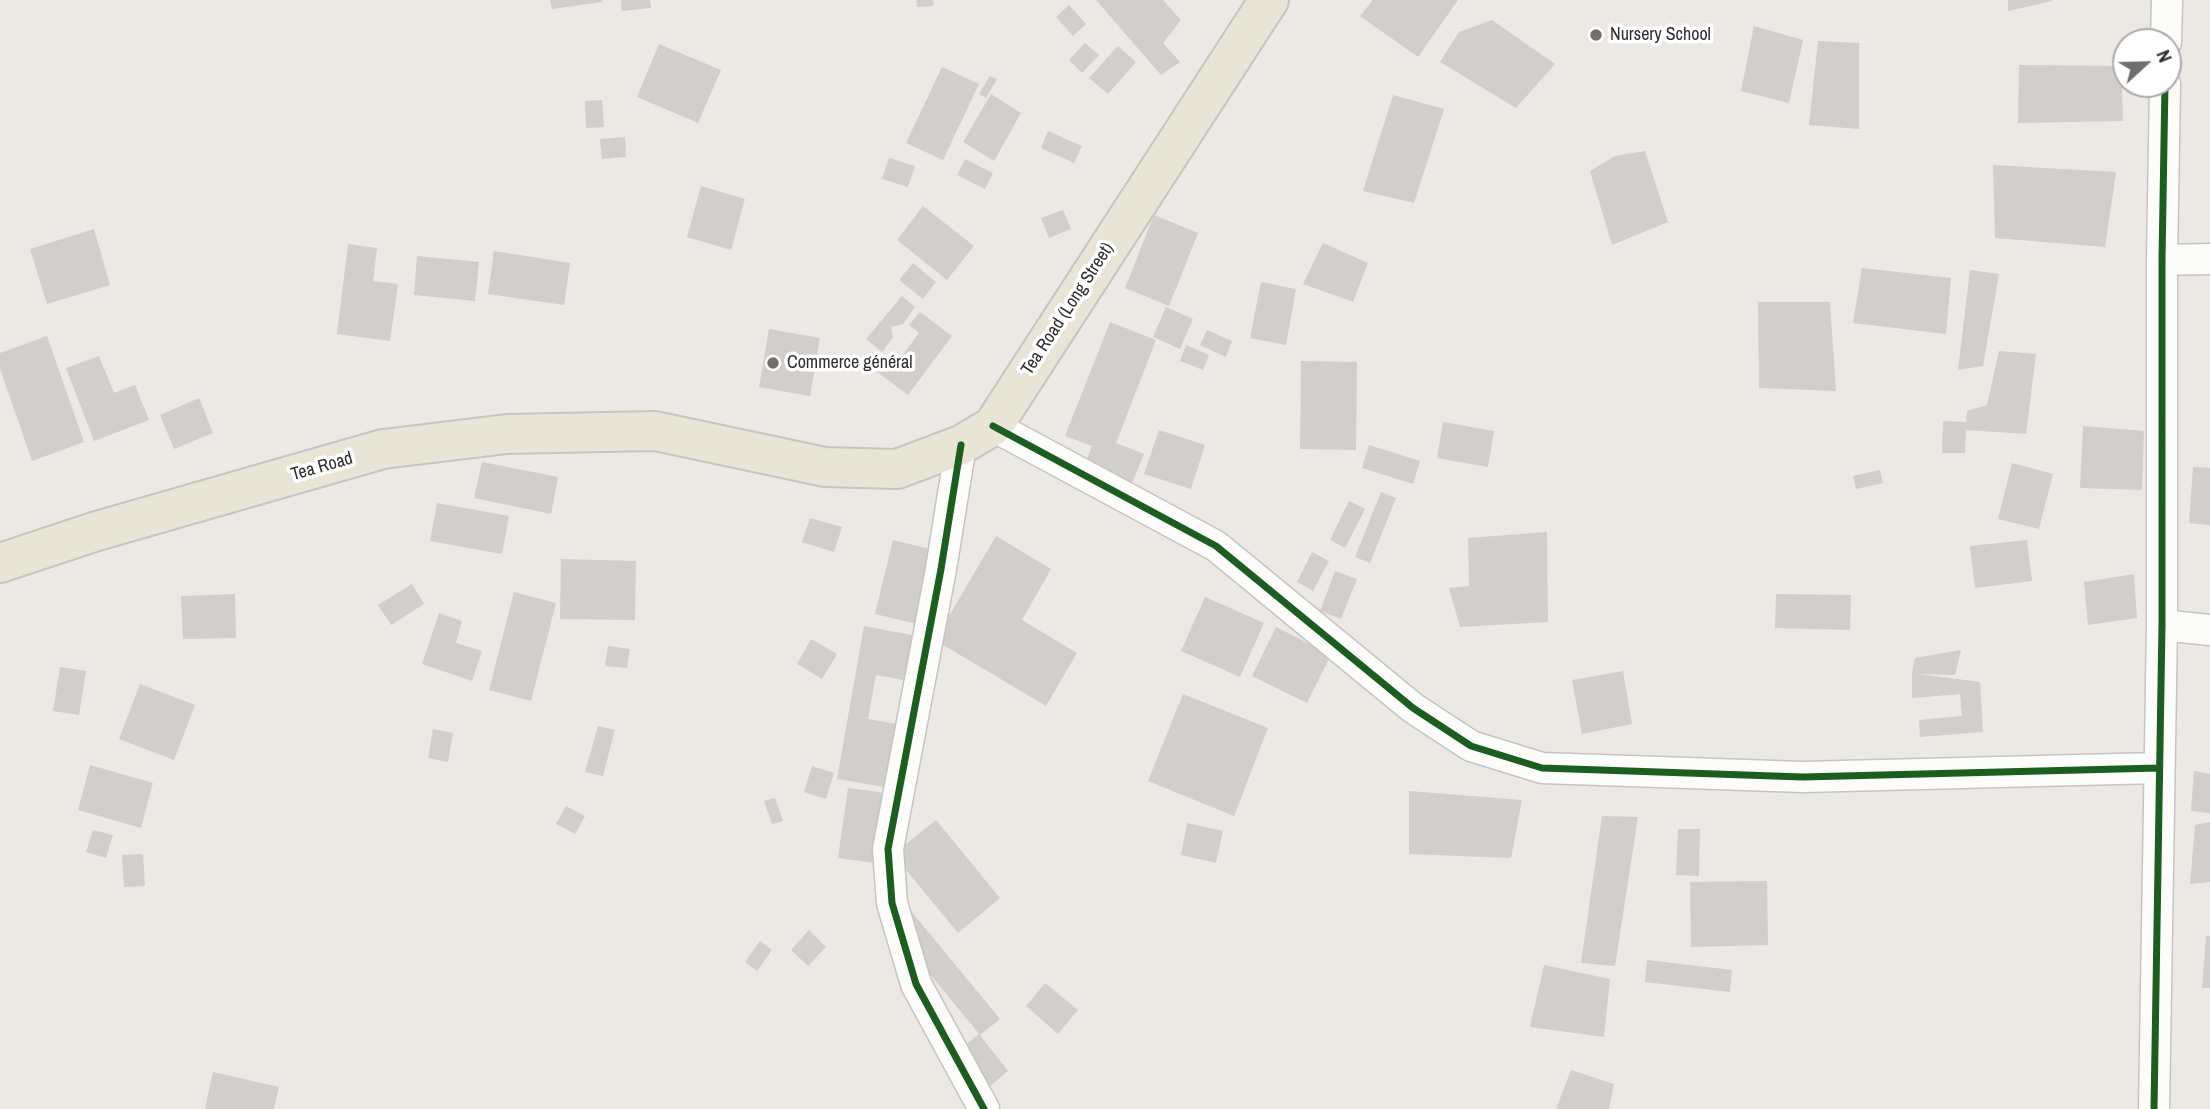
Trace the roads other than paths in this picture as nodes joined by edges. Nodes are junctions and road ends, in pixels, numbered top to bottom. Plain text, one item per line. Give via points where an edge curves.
1 (1269, 0) edge
2 (2167, 0) edge
3 (2166, 28) edge
4 (2165, 98) edge
5 (2210, 259) edge
6 (2162, 260) junction
7 (993, 426) junction
8 (961, 445) junction
9 (773, 458) joint
10 (0, 562) edge
11 (2162, 625) junction
12 (2210, 630) edge
13 (2158, 768) junction
14 (984, 1109) edge
15 (2154, 1109) edge

1 - 7 main road, Tea Road (Long Street)
2 - 3 street
4 - 6 street
5 - 6 street
6 - 11 street
7 - 8 main road, Tea Road (Long Street)
7 - 13 street via 1216,546 1413,708 1471,746 1542,768 1803,777
8 - 9 main road, Tea Road (Long Street) via 897,469 825,467
8 - 14 street via 888,849 892,903 916,984
9 - 10 main road, Tea Road via 654,430 507,434 383,449
11 - 12 street
11 - 13 street
13 - 15 street

